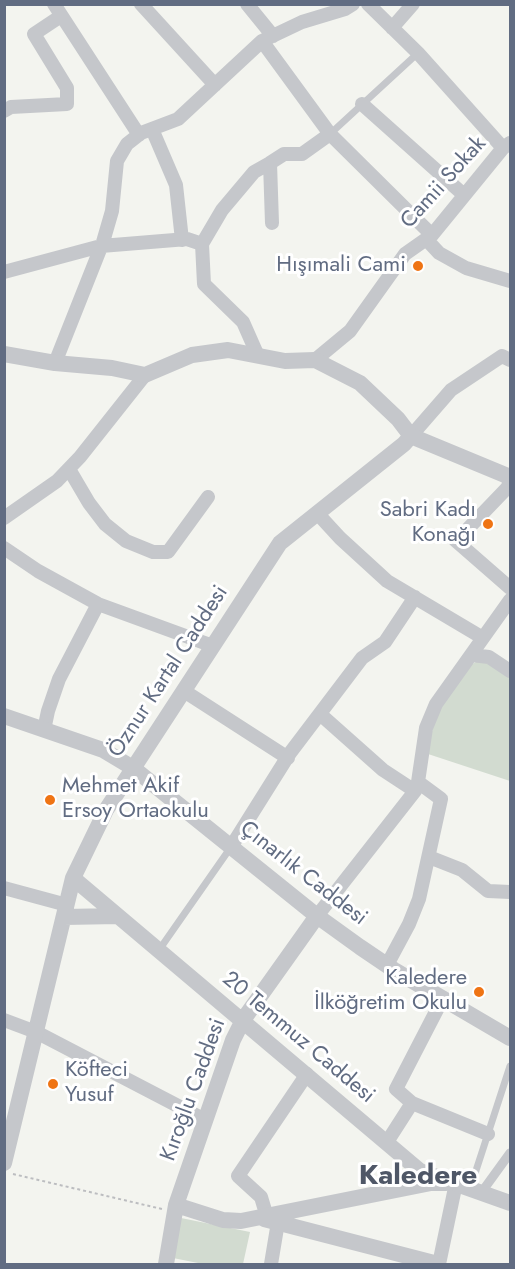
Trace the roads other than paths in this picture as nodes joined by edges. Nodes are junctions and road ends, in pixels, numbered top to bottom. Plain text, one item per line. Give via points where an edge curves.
1 (141, 4) edge
2 (247, 4) edge
3 (353, 4) edge
4 (368, 4) edge
5 (413, 4) edge
6 (58, 10) edge
7 (392, 28) junction
8 (268, 38) junction
9 (418, 53) junction
10 (215, 85) junction
11 (362, 104) junction
12 (4, 111) edge
13 (153, 129) junction
14 (330, 134) junction
15 (138, 135) junction
16 (506, 149) edge
17 (270, 163) junction
18 (464, 195) junction
19 (272, 223) dead end
20 (429, 237) junction
21 (182, 240) junction
22 (202, 244) junction
23 (101, 246) junction
24 (4, 272) edge
25 (510, 281) edge
26 (4, 354) edge
27 (258, 356) junction
28 (315, 360) junction
29 (510, 360) edge
30 (55, 363) junction
31 (145, 375) junction
32 (411, 436) junction
33 (69, 469) junction
34 (510, 477) edge
35 (208, 497) dead end
36 (317, 513) junction
37 (4, 518) edge
38 (4, 548) edge
39 (510, 588) edge
40 (415, 597) junction
41 (510, 600) edge
42 (98, 604) junction
43 (483, 638) junction
44 (213, 646) junction
45 (471, 655) junction
46 (510, 671) edge
47 (184, 691) junction
48 (320, 714) junction
49 (4, 716) edge
50 (44, 730) junction
51 (288, 758) junction
52 (133, 768) junction
53 (417, 787) junction
54 (231, 847) junction
55 (429, 857) junction
56 (73, 878) junction
57 (4, 888) edge
58 (510, 892) edge
59 (65, 911) junction
60 (118, 916) junction
61 (317, 916) junction
62 (159, 950) junction
63 (387, 965) junction
64 (443, 998) junction
65 (4, 1020) edge
66 (243, 1020) junction
67 (36, 1032) junction
68 (510, 1038) edge
69 (510, 1066) edge
70 (307, 1074) junction
71 (412, 1103) junction
72 (9, 1117) edge
73 (205, 1120) junction
74 (488, 1134) junction
75 (387, 1142) junction
76 (510, 1153) edge
77 (4, 1163) edge
78 (469, 1188) junction
79 (510, 1203) edge
80 (175, 1208) junction
81 (268, 1219) junction
82 (166, 1264) edge
83 (271, 1264) edge
84 (438, 1264) edge

1 - 10 street
2 - 8 street
3 - 8 street
4 - 7 street
5 - 7 street
6 - 12 street via 34,34 67,88 67,104 11,106
6 - 15 street
7 - 9 street
8 - 10 street
8 - 14 street
9 - 11 lane
9 - 16 street
10 - 13 street via 178,119
11 - 14 lane
11 - 18 street
13 - 15 street
13 - 21 street via 176,185
14 - 17 street via 302,154 284,154
14 - 20 street
15 - 23 street via 117,161 112,211
16 - 18 street, Camii Sokak
17 - 19 street
17 - 22 street via 254,172 222,210
18 - 20 street, Camii Sokak
20 - 25 street via 439,254 466,268
20 - 28 street, Camii Sokak via 405,254 350,331
21 - 22 street
21 - 23 street
22 - 27 street via 204,285 243,322
23 - 24 street
23 - 30 street
26 - 30 street
27 - 28 street via 285,361
27 - 31 street via 228,350 192,355
28 - 32 street via 360,383
29 - 32 street via 502,357 451,390
30 - 31 street
31 - 33 street
32 - 34 street
32 - 36 street, Öznur Kartal Caddesi
33 - 35 street via 105,524 126,541 153,552 168,552
33 - 37 street
34 - 39 street via 508,487 455,540
36 - 40 street via 387,581
36 - 44 street, Öznur Kartal Caddesi via 280,543
38 - 42 street
40 - 43 street
40 - 48 street via 385,642 362,658
41 - 43 street
42 - 44 street
42 - 50 street via 59,680
43 - 45 street
44 - 47 street, Öznur Kartal Caddesi
45 - 46 street via 489,657
45 - 53 street via 436,704 426,728
47 - 51 street
47 - 52 street, Öznur Kartal Caddesi
48 - 51 street
48 - 53 street via 383,770
49 - 50 street, Çınarlık Caddesi
50 - 52 street, Çınarlık Caddesi via 103,750
51 - 54 street
52 - 54 street, Çınarlık Caddesi
52 - 56 street, Öznur Kartal Caddesi via 106,810
53 - 55 street via 441,799
53 - 61 street
54 - 61 street, Çınarlık Caddesi
54 - 62 lane
55 - 58 street via 462,870 488,891
55 - 63 street via 416,907
56 - 59 street, Öznur Kartal Caddesi
56 - 60 street, 20 Temmuz Caddesi
57 - 59 street
59 - 60 street
59 - 67 street, Öznur Kartal Caddesi
60 - 62 street, 20 Temmuz Caddesi
61 - 63 street, Çınarlık Caddesi
61 - 66 street, Kıroğlu Caddesi
62 - 66 street, 20 Temmuz Caddesi
63 - 64 street, Çınarlık Caddesi
64 - 68 street, Çınarlık Caddesi
64 - 71 street via 396,1089
65 - 67 street
66 - 70 street, 20 Temmuz Caddesi
66 - 73 street, Kıroğlu Caddesi
67 - 72 street, Öznur Kartal Caddesi
67 - 73 street
69 - 74 lane
70 - 75 street, 20 Temmuz Caddesi
70 - 81 street via 238,1176 261,1197
71 - 74 street
71 - 75 street
72 - 77 street, Öznur Kartal Caddesi
73 - 80 street, Kıroğlu Caddesi
74 - 78 lane
75 - 78 street, 20 Temmuz Caddesi via 420,1170
76 - 78 street
78 - 79 street, 20 Temmuz Caddesi
78 - 81 street via 431,1183
78 - 84 street
80 - 81 street via 223,1220
80 - 82 street, Kıroğlu Caddesi
81 - 83 street
81 - 84 street

